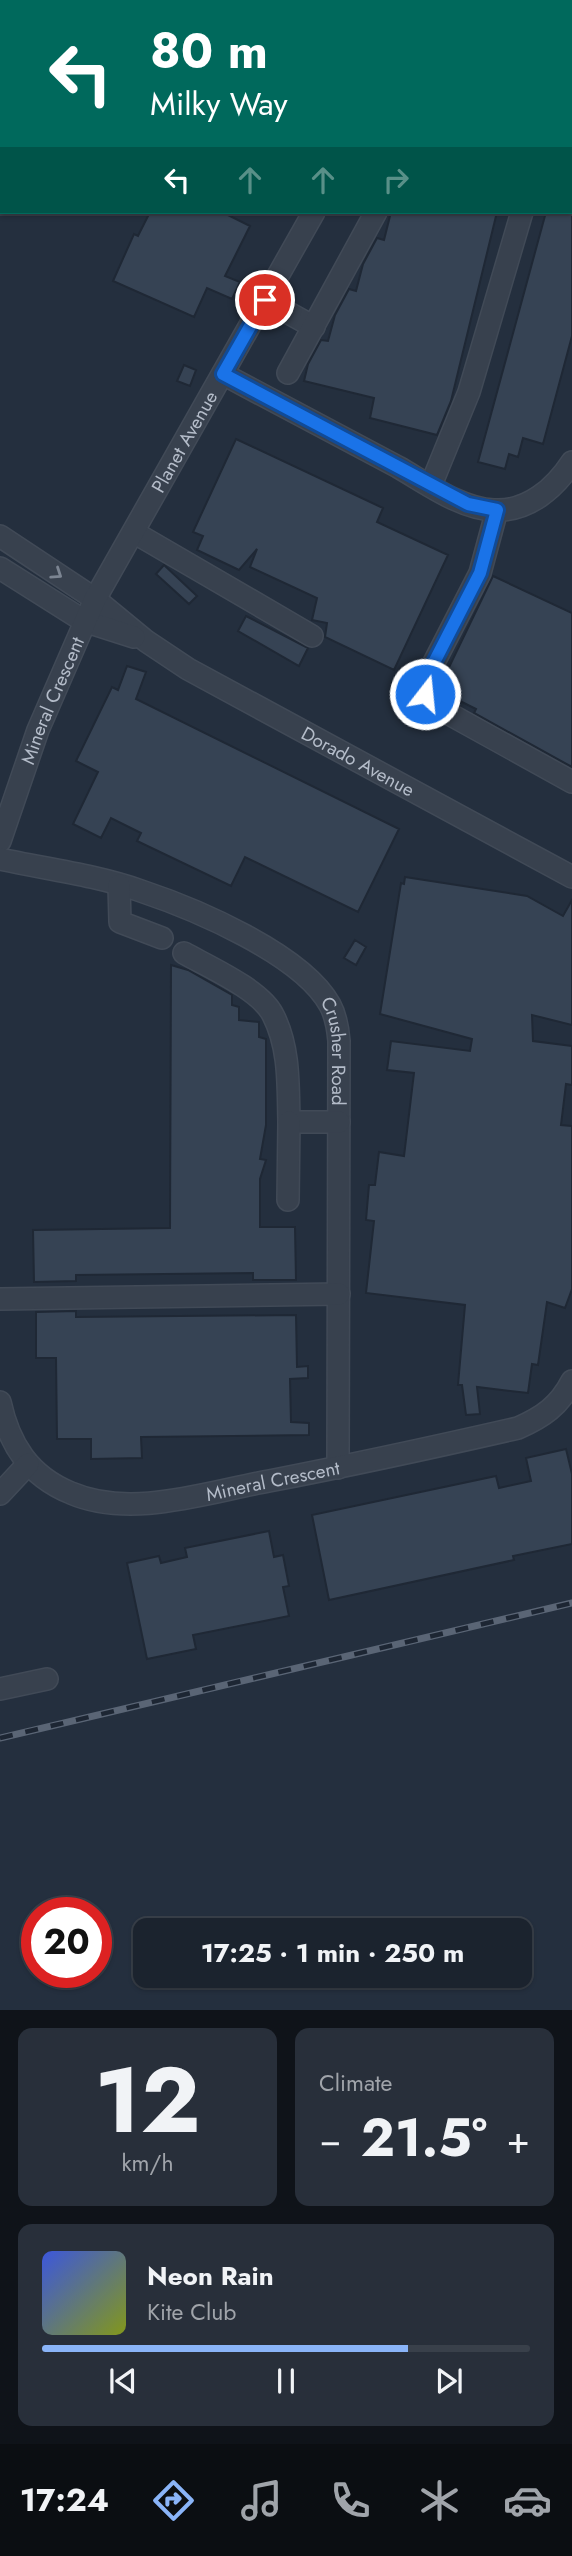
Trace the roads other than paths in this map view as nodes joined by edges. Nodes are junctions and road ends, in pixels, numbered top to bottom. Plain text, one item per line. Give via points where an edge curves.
1 (313, 214) edge
2 (375, 214) edge
3 (522, 214) edge
4 (265, 300) junction
5 (314, 327) junction
6 (288, 373) dead end
7 (223, 374) junction
8 (572, 462) edge
9 (431, 485) junction
10 (497, 510) junction
11 (135, 533) junction
12 (0, 536) edge
13 (0, 568) edge
14 (95, 599) junction
15 (84, 621) junction
16 (312, 636) dead end
17 (146, 641) junction
18 (572, 782) edge
19 (0, 841) edge
20 (0, 859) edge
21 (572, 877) edge
22 (119, 886) junction
23 (162, 938) dead end
24 (184, 953) dead end
25 (289, 1122) junction
26 (339, 1122) junction
27 (288, 1200) dead end
28 (338, 1294) junction
29 (0, 1299) edge
30 (572, 1381) edge
31 (0, 1402) edge
32 (28, 1464) junction
33 (338, 1468) junction
34 (0, 1494) edge
35 (47, 1679) dead end
36 (0, 1689) edge

1 - 4 street, Planet Avenue
2 - 5 street
3 - 9 street via 469,392
4 - 5 street
4 - 7 street, Planet Avenue
5 - 6 street
7 - 9 street
7 - 11 street, Planet Avenue
8 - 10 street via 541,496
9 - 10 street via 468,504
10 - 18 street via 480,573 425,680 425,694 433,705
11 - 14 street, Planet Avenue
11 - 16 street
12 -> 14 street, Dorado Avenue
13 - 15 street, Dorado Avenue
14 - 15 street, Mineral Crescent
14 - 17 street, Dorado Avenue
15 - 17 street, Dorado Avenue
15 - 19 street, Mineral Crescent via 38,730
17 - 21 street, Dorado Avenue via 188,669
20 - 22 street, Crusher Road
22 - 23 street via 120,922
22 - 26 street, Crusher Road via 162,899 257,941 306,976 330,1004 337,1023
24 - 25 street via 251,992 273,1013 287,1057
25 - 26 street
25 - 27 street
26 - 28 street, Crusher Road
28 - 29 street
28 - 33 street, Crusher Road
30 - 33 street, Mineral Crescent via 563,1399 545,1416 518,1428
31 - 32 street, Mineral Crescent via 14,1446
32 - 33 street, Mineral Crescent via 42,1478 72,1494 126,1503
32 - 34 street
35 - 36 street

